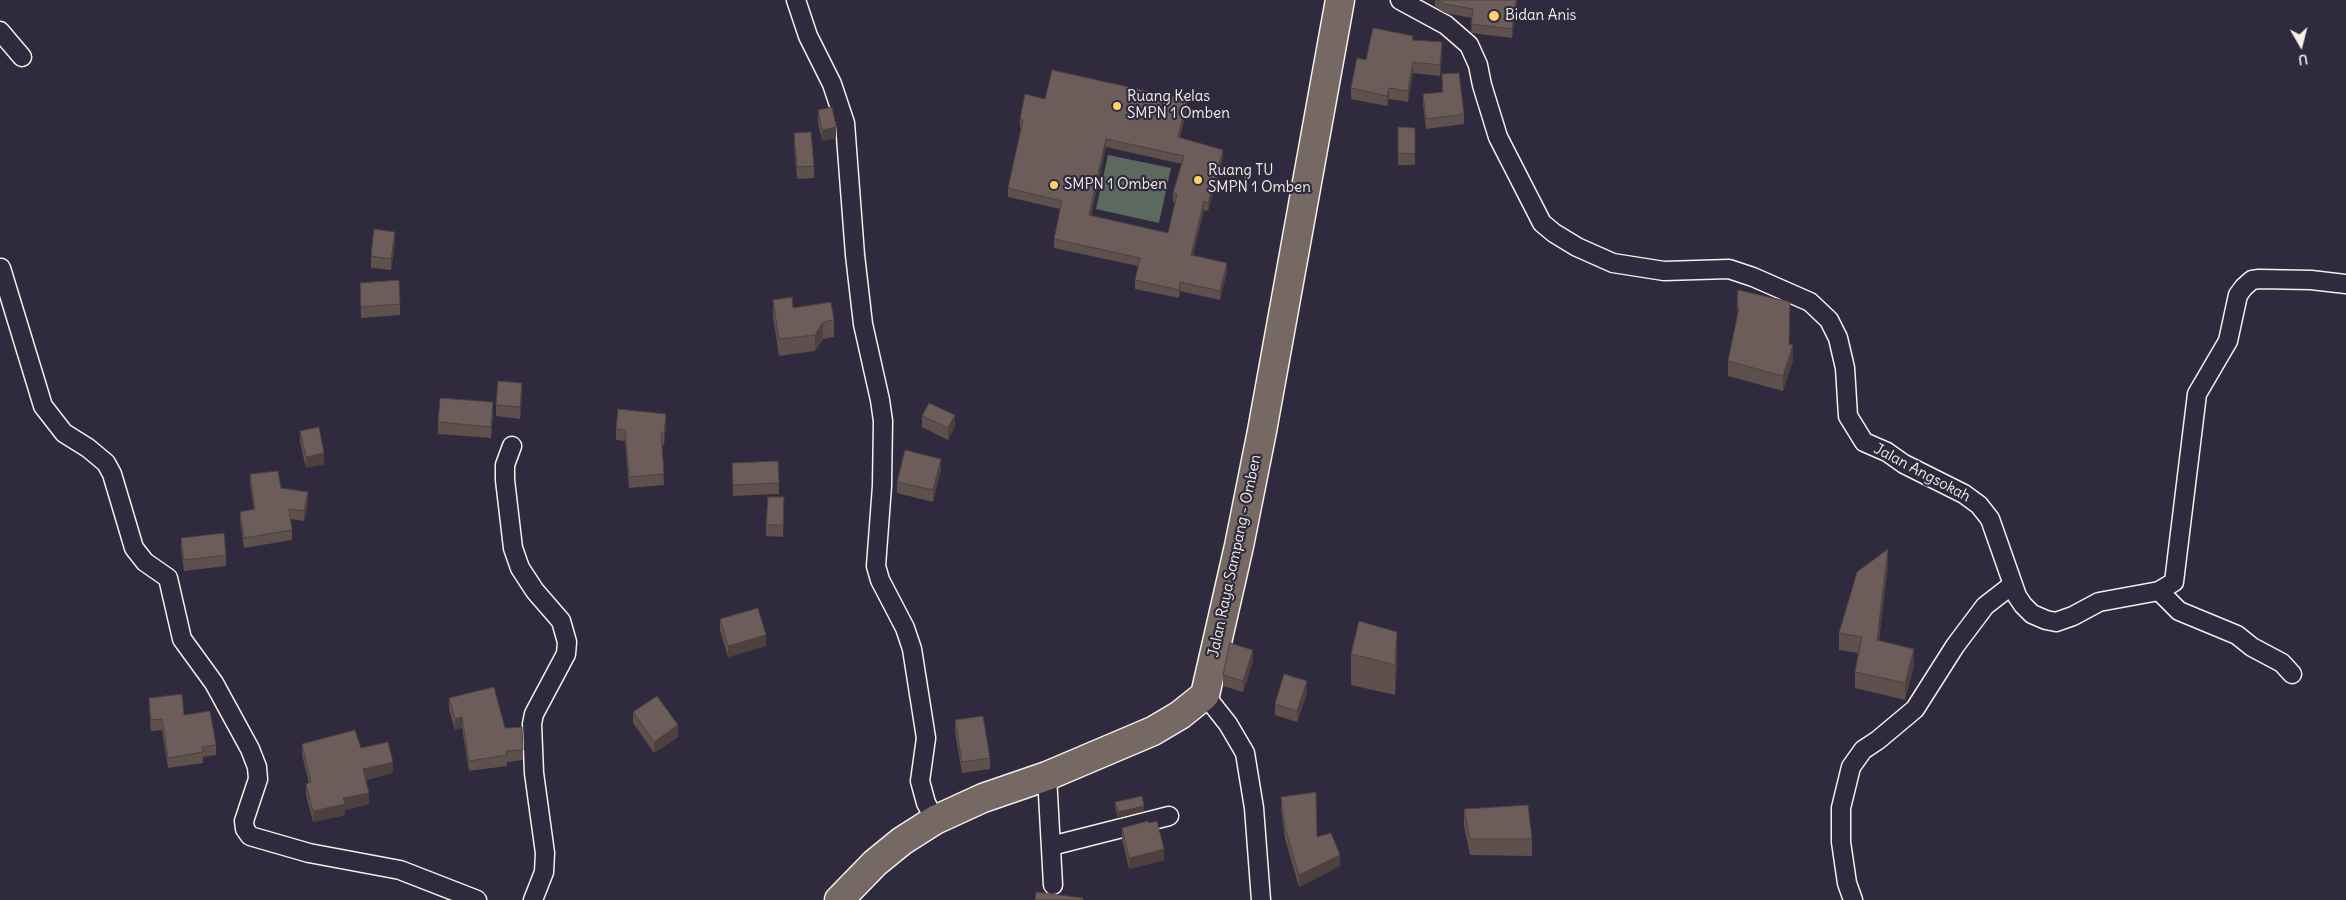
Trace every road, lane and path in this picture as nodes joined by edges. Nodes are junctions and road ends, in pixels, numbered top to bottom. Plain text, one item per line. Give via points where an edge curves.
1 (796, 0) edge
2 (1340, 0) edge
3 (1400, 0) edge
4 (0, 32) edge
5 (22, 57) dead end
6 (1, 268) edge
7 (2346, 284) edge
8 (512, 446) dead end
9 (2012, 585) junction
10 (2159, 591) junction
11 (2292, 674) dead end
12 (1205, 695) junction
13 (1047, 776) junction
14 (1169, 816) dead end
15 (935, 820) junction
16 (1051, 846) junction
17 (1053, 886) dead end
18 (477, 900) edge
19 (533, 900) edge
20 (840, 900) edge
21 (1262, 900) edge
22 (1853, 900) edge

1 - 15 street via 845,123 855,255 864,324 883,421 876,566 912,649 926,738 920,781
2 - 12 main road, Jalan Raya Sampang - Omben via 1262,431
3 - 9 street, Jalan Angsokah via 1446,24 1469,45 1478,65 1498,137 1542,223 1554,233 1613,263 1664,271 1729,269 1745,274 1810,302 1829,320 1838,338 1845,368 1848,416 1856,431 1864,442 1979,505 1990,519
4 - 5 street
6 - 18 street via 43,406 64,433 106,463 134,548 146,562 168,578 182,639 214,683 250,749 258,779 244,821 250,836 309,853 400,870
7 - 10 street via 2259,279 2240,291 2228,341 2197,394 2176,577 2174,582
8 - 19 street via 505,465 505,480 513,548 520,568 535,591 561,621 567,642 566,654 533,719 534,773 545,853 544,872
9 - 10 street, Jalan Angsokah via 2023,606 2032,614 2056,622 2099,602
9 - 22 street via 1985,606 1915,709 1863,750 1851,767 1841,808 1841,842
10 - 11 street via 2179,611 2237,635 2282,663
12 - 13 main road via 1153,731
12 - 21 street via 1245,753 1254,808
13 - 15 main road via 983,798
13 - 16 street
14 - 16 street
15 - 20 main road via 875,863
16 - 17 street

